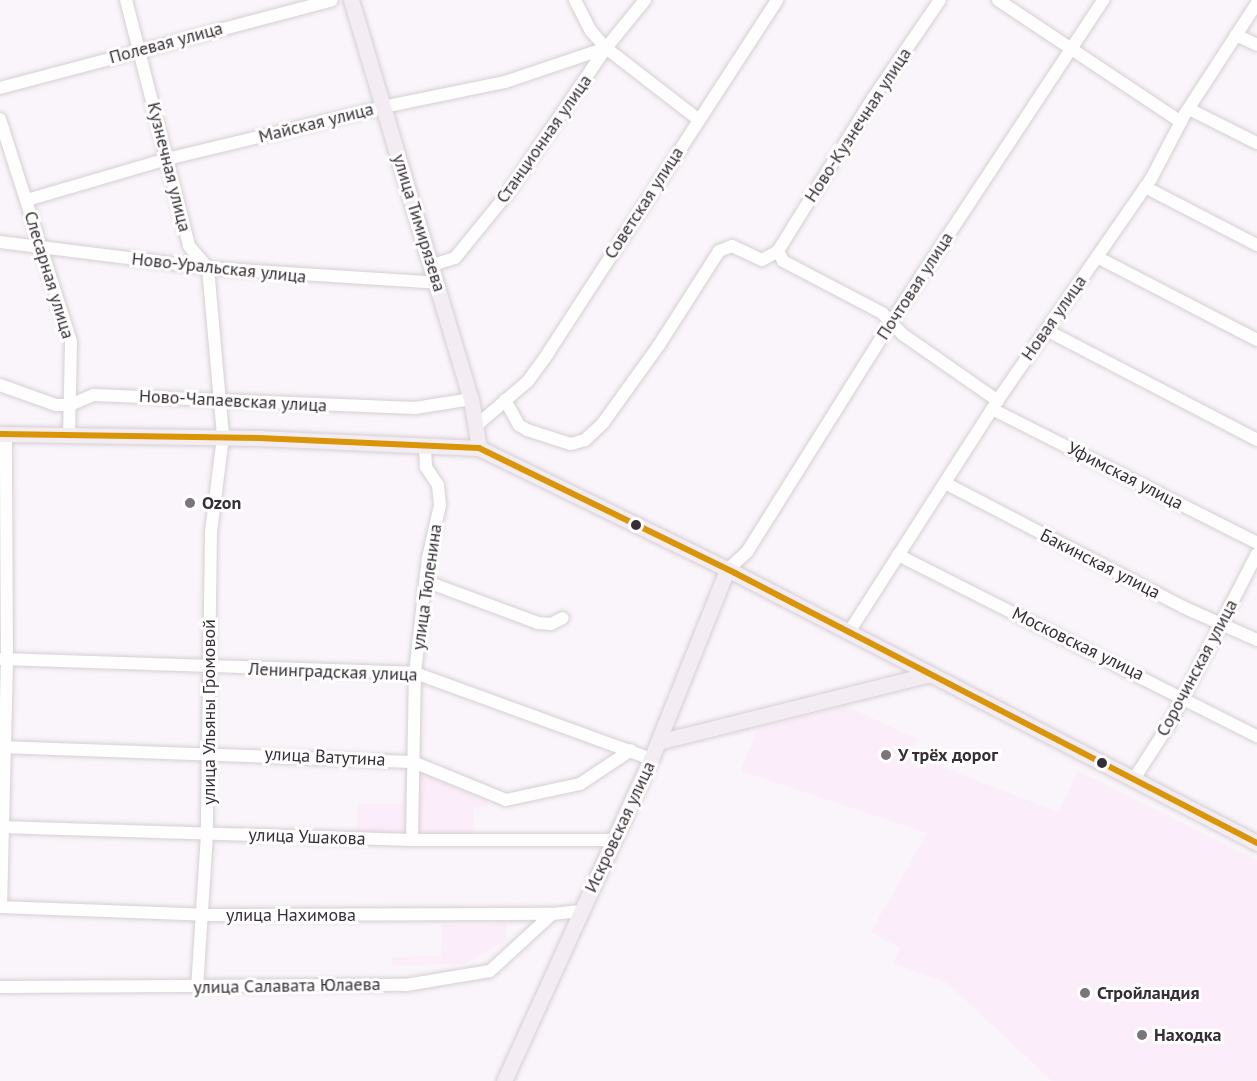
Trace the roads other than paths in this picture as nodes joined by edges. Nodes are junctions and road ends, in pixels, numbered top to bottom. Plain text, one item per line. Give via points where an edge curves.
1 (126, 0) edge
2 (332, 0) edge
3 (351, 0) edge
4 (575, 0) edge
5 (645, 0) edge
6 (777, 0) edge
7 (940, 0) edge
8 (998, 0) edge
9 (1103, 0) edge
10 (1257, 3) edge
11 (1236, 35) junction
12 (1257, 45) edge
13 (606, 48) junction
14 (139, 49) junction
15 (1071, 49) junction
16 (0, 88) edge
17 (383, 106) junction
18 (1189, 109) junction
19 (0, 119) edge
20 (698, 119) junction
21 (1181, 122) junction
22 (1257, 143) edge
23 (167, 159) junction
24 (1145, 187) junction
25 (27, 200) junction
26 (0, 242) edge
27 (1257, 245) edge
28 (42, 248) junction
29 (778, 251) junction
30 (1097, 257) junction
31 (433, 265) junction
32 (208, 268) junction
33 (438, 283) junction
34 (891, 322) junction
35 (1046, 330) junction
36 (1257, 339) edge
37 (0, 385) edge
38 (219, 399) junction
39 (471, 399) junction
40 (505, 399) junction
41 (70, 405) junction
42 (995, 405) junction
43 (477, 425) junction
44 (3, 434) edge
45 (69, 435) junction
46 (223, 437) junction
47 (1257, 440) edge
48 (424, 445) junction
49 (479, 448) junction
50 (945, 483) junction
51 (1257, 543) edge
52 (1257, 554) edge
53 (898, 555) junction
54 (727, 570) junction
55 (425, 581) junction
56 (564, 618) dead end
57 (1222, 622) junction
58 (849, 632) junction
59 (1257, 640) edge
60 (4, 659) edge
61 (208, 668) junction
62 (415, 673) junction
63 (930, 674) junction
64 (1184, 697) junction
65 (1257, 736) edge
66 (658, 742) junction
67 (2, 747) edge
68 (631, 750) junction
69 (210, 751) junction
70 (651, 759) junction
71 (413, 762) junction
72 (1134, 779) junction
73 (1, 827) edge
74 (207, 834) junction
75 (412, 840) junction
76 (613, 840) junction
77 (1257, 843) edge
78 (1, 907) edge
79 (581, 911) junction
80 (552, 914) junction
81 (205, 915) junction
82 (0, 987) edge
83 (197, 987) junction
84 (504, 1081) edge

1 - 14 street, Кузнечная улица
2 - 14 street, Полевая улица
3 - 17 main road, улица Тимирязева
4 - 13 street via 591,32
5 - 13 street, Станционная улица
6 - 20 street, Советская улица
7 - 29 street, Ново-Кузнечная улица via 871,101
8 - 15 street
9 - 15 street, Почтовая улица
10 - 11 street, Новая улица
11 - 12 street
11 - 18 street, Новая улица
13 - 17 street, Майская улица via 505,82
13 - 20 street
13 - 31 street, Станционная улица via 507,194 455,258
14 - 16 street, Полевая улица
14 - 23 street, Кузнечная улица
15 - 21 street
15 - 34 street, Почтовая улица
17 - 23 street, Майская улица
17 - 31 main road, улица Тимирязева
18 - 21 street, Новая улица
18 - 22 street
19 - 25 street, Слесарная улица
20 - 40 street, Советская улица via 548,353 528,381
21 - 24 street, Новая улица
23 - 25 street, Майская улица
23 - 32 street, Кузнечная улица via 189,246
24 - 27 street
24 - 30 street, Новая улица
25 - 28 street, Слесарная улица
26 - 28 street, Ново-Уральская улица
28 - 32 street, Ново-Уральская улица
28 - 41 street, Слесарная улица via 70,342
29 - 34 street, Уфимская улица via 783,261 882,313
29 - 40 street via 762,260 732,246 719,251 659,345 603,423 585,440 570,444 527,430 519,425
30 - 35 street, Новая улица
30 - 36 street
31 - 33 main road, улица Тимирязева
32 - 33 street, Ново-Уральская улица
32 - 38 street
33 - 39 main road, улица Тимирязева
34 - 42 street, Уфимская улица
34 - 54 street, Почтовая улица via 747,552
35 - 42 street, Новая улица
35 - 47 street
37 - 41 street, Ново-Чапаевская улица via 56,405
38 - 39 street, Ново-Чапаевская улица via 415,408
38 - 41 street, Ново-Чапаевская улица via 94,395
38 - 46 street
39 - 43 main road, улица Тимирязева
40 - 43 street, Советская улица
41 - 45 street, Слесарная улица
42 - 50 street, Новая улица
42 - 51 street, Уфимская улица
43 - 49 main road, улица Тимирязева
44 - 45 main road
44 - 60 street
45 - 46 main road
46 - 48 main road
46 - 61 street, улица Ульяны Громовой via 211,532
48 - 49 main road
48 - 55 street, улица Тюленина via 426,466 438,485 440,505
49 - 54 main road
50 - 53 street, Новая улица
50 - 57 street, Бакинская улица via 1184,607
52 - 57 street, Сорочинская улица
53 - 58 street, Новая улица
53 - 64 street, Московская улица
54 - 58 main road
54 - 66 main road, Искровская улица
55 - 56 street via 538,623 551,624
55 - 62 street, улица Тюленина
57 - 59 street, Бакинская улица
57 - 64 street, Сорочинская улица
58 - 63 main road
60 - 61 street, Ленинградская улица
60 - 67 street
61 - 62 street, Ленинградская улица
61 - 69 street, улица Ульяны Громовой
62 - 68 street, Ленинградская улица
62 - 71 street, улица Тюленина
63 - 66 main road
63 - 72 main road
64 - 65 street, Московская улица
64 - 72 street, Сорочинская улица
66 - 70 main road, Искровская улица
67 - 69 street, улица Ватутина
67 - 73 street
68 - 70 street, Ленинградская улица
68 - 71 street, улица Ватутина via 580,784 506,800
69 - 71 street, улица Ватутина
69 - 74 street, улица Ульяны Громовой
70 - 76 main road, Искровская улица
71 - 75 street, улица Тюленина
72 - 77 main road
73 - 74 street, улица Ушакова
73 - 78 street
74 - 75 street, улица Ушакова
74 - 81 street, улица Ульяны Громовой
75 - 76 street, улица Ушакова
76 - 79 main road, Искровская улица
78 - 81 street, улица Нахимова
79 - 80 street, улица Нахимова
79 - 84 main road, Искровская улица
80 - 81 street, улица Нахимова
80 - 83 street, улица Салавата Юлаева via 490,971 406,985
81 - 83 street, улица Ульяны Громовой
82 - 83 street, улица Салавата Юлаева

